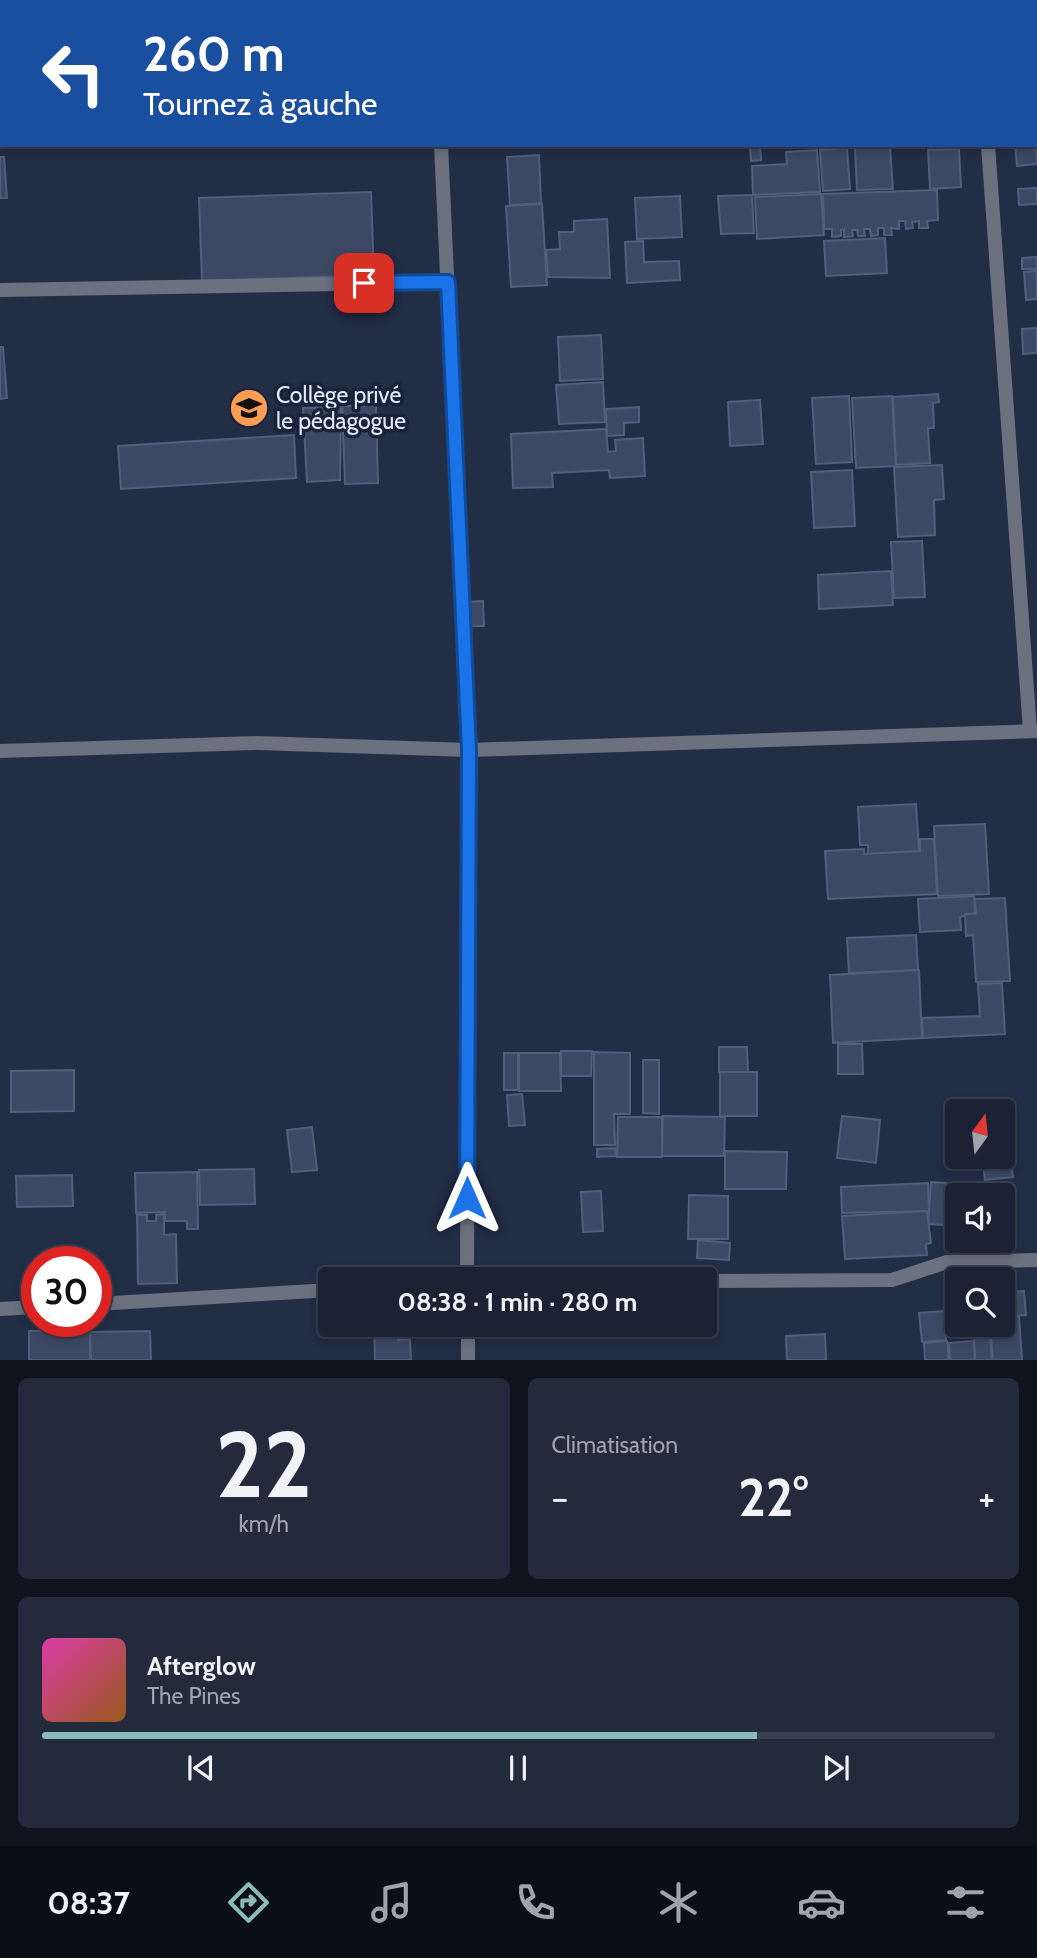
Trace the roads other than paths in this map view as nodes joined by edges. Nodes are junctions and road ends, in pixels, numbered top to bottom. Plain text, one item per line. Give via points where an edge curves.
1 (441, 147) edge
2 (988, 147) edge
3 (448, 282) junction
4 (0, 290) edge
5 (1033, 731) edge
6 (469, 750) junction
7 (0, 751) edge
8 (1037, 1260) edge
9 (467, 1267) edge
10 (717, 1281) edge
11 (318, 1291) edge
12 (112, 1303) edge
13 (21, 1308) edge
14 (0, 1309) edge
15 (468, 1337) edge
16 (468, 1360) edge

1 - 3 street
2 - 5 street
3 - 4 street
3 - 6 street
5 - 6 street
6 - 7 street via 257,743
6 - 9 street
8 - 10 street via 947,1262 892,1280
11 - 12 street
13 - 14 street
15 - 16 street

